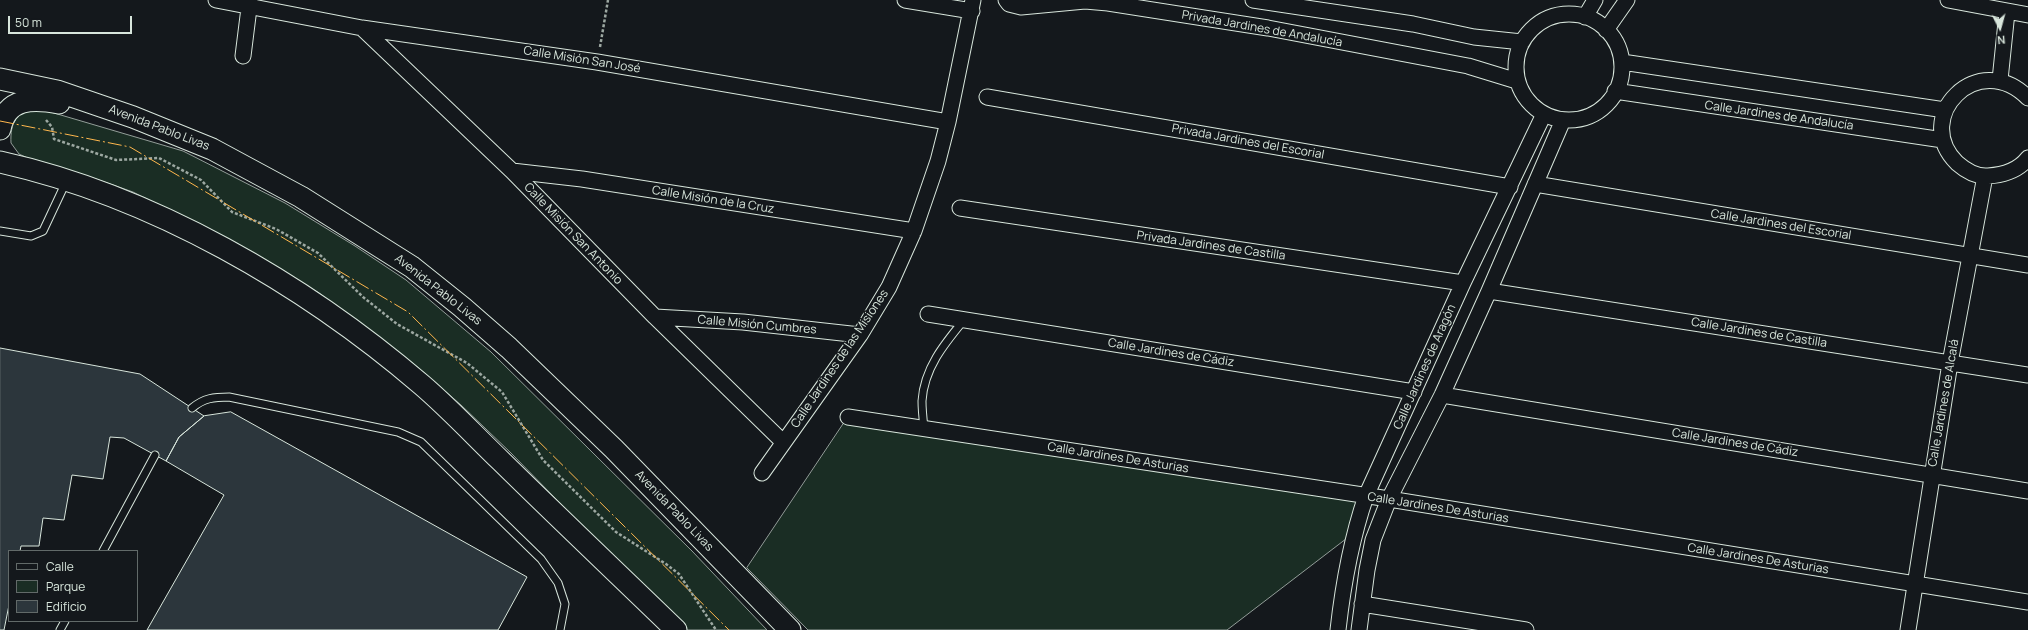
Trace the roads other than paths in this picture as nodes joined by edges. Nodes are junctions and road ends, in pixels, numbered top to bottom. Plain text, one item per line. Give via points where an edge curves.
1 (216, 0) edge
2 (905, 0) edge
3 (1006, 0) edge
4 (1254, 0) edge
5 (1595, 0) edge
6 (1627, 0) edge
7 (1948, 0) edge
8 (249, 3) edge
9 (972, 6) edge
10 (2008, 12) junction
11 (2028, 15) edge
12 (1585, 17) junction
13 (362, 28) junction
14 (1606, 30) junction
15 (1522, 42) junction
16 (243, 56) dead end
17 (1622, 62) junction
18 (0, 79) edge
19 (2000, 80) junction
20 (1517, 81) junction
21 (1615, 91) junction
22 (987, 97) dead end
23 (2028, 98) edge
24 (1945, 110) junction
25 (1544, 114) junction
26 (132, 117) junction
27 (1563, 120) junction
28 (948, 122) junction
29 (0, 129) edge
30 (0, 140) edge
31 (1943, 140) junction
32 (2028, 158) edge
33 (0, 163) edge
34 (512, 172) junction
35 (1985, 176) junction
36 (67, 180) junction
37 (1535, 184) junction
38 (1510, 187) junction
39 (960, 208) dead end
40 (0, 231) edge
41 (914, 231) junction
42 (1971, 256) junction
43 (2028, 265) edge
44 (1463, 283) junction
45 (1489, 291) junction
46 (928, 314) dead end
47 (655, 317) junction
48 (964, 320) junction
49 (860, 335) junction
50 (1950, 363) junction
51 (2028, 376) edge
52 (1414, 392) junction
53 (1442, 396) junction
54 (192, 408) dead end
55 (848, 417) dead end
56 (924, 428) junction
57 (783, 442) junction
58 (155, 455) dead end
59 (762, 473) dead end
60 (1932, 476) junction
61 (2028, 491) edge
62 (1366, 496) junction
63 (1388, 499) junction
64 (104, 550) edge
65 (1915, 584) junction
66 (2028, 602) edge
67 (1362, 604) junction
68 (560, 630) edge
69 (676, 630) edge
70 (790, 630) edge
71 (1338, 630) edge
72 (1359, 630) edge
73 (1526, 630) edge
74 (1908, 630) edge

1 - 8 street, Calle Misión San José
2 - 9 street
3 - 20 street, Privada Jardines de Andalucía via 1009,4 1021,7 1085,1 1268,28 1468,66
4 - 15 street via 1413,24 1474,37
5 - 12 street
6 - 14 street
7 - 10 street
8 - 13 street, Calle Misión San José
8 - 16 street
9 - 28 street, Calle Jardines de las Misiones
10 - 11 street
10 - 19 street
12 - 14 street
12 - 15 street via 1567,14 1549,18 1533,27
13 - 28 street, Calle Misión San José via 597,62
13 - 34 street, Calle Misión San Antonio
14 - 17 street via 1617,44
15 - 20 street via 1516,61
17 - 21 street via 1620,80
17 - 24 street
18 - 26 main road, Avenida Pablo Livas via 56,91
19 - 23 street via 2015,86
19 - 24 street via 1983,80 1967,86 1954,96
20 - 25 street via 1527,100
21 - 27 street via 1603,107 1591,115
21 - 31 street, Calle Jardines de Andalucía
22 - 38 street, Privada Jardines del Escorial
24 - 31 street
25 - 27 street
25 - 38 street, Calle Jardines de Aragón
26 - 29 main road via 40,99 16,103 5,113
26 - 70 main road, Avenida Pablo Livas via 212,149 302,197 412,267 509,348 619,455
27 - 37 street, Calle Jardines de Aragón
28 - 41 street, Calle Jardines de las Misiones via 938,161
30 - 33 main road
31 - 35 street via 1951,157 1961,166 1972,173
32 - 35 street via 2015,170 2001,175
33 - 36 main road
34 - 41 street, Calle Misión de la Cruz via 589,180
34 - 47 street, Calle Misión San Antonio
35 - 42 street, Calle Jardines de Alcalá
36 - 40 lane via 43,231 31,236
36 - 69 main road via 95,188 177,225 256,267 339,320 423,386
37 - 42 street, Calle Jardines del Escorial
37 - 45 street, Calle Jardines de Aragón
38 - 44 street, Calle Jardines de Aragón
39 - 44 street, Privada Jardines de Castilla
41 - 49 street, Calle Jardines de las Misiones via 890,287
42 - 43 street, Calle Jardines del Escorial
42 - 50 street, Calle Jardines de Alcalá
44 - 52 street, Calle Jardines de Aragón
45 - 50 street, Calle Jardines de Castilla
45 - 53 street, Calle Jardines de Aragón
46 - 48 street, Calle Jardines de Cádiz
47 - 49 street, Calle Misión Cumbres via 743,322
47 - 57 street, Calle Misión San Antonio
48 - 52 street, Calle Jardines de Cádiz
48 - 56 lane via 940,349 929,370 922,400
49 - 57 street, Calle Jardines de las Misiones
50 - 51 street, Calle Jardines de Castilla
50 - 60 street, Calle Jardines de Alcalá
52 - 62 street, Calle Jardines de Aragón
53 - 60 street, Calle Jardines de Cádiz
53 - 63 street, Calle Jardines de Aragón
54 - 68 lane via 213,397 229,397 398,432 421,442 541,559 558,583 565,604
55 - 56 street, Calle Jardines De Asturias
56 - 62 street, Calle Jardines De Asturias
57 - 59 street, Calle Jardines de las Misiones
58 - 64 lane
60 - 61 street, Calle Jardines de Cádiz
60 - 65 street, Calle Jardines de Alcalá
62 - 63 street, Calle Jardines De Asturias
62 - 71 street, Calle Jardines de Aragón via 1351,549
63 - 65 street, Calle Jardines De Asturias
63 - 67 street, Calle Jardines de Aragón via 1373,540
65 - 66 street, Calle Jardines De Asturias
65 - 74 street, Calle Jardines de Alcalá
67 - 72 street, Calle Jardines de Aragón
67 - 73 street

